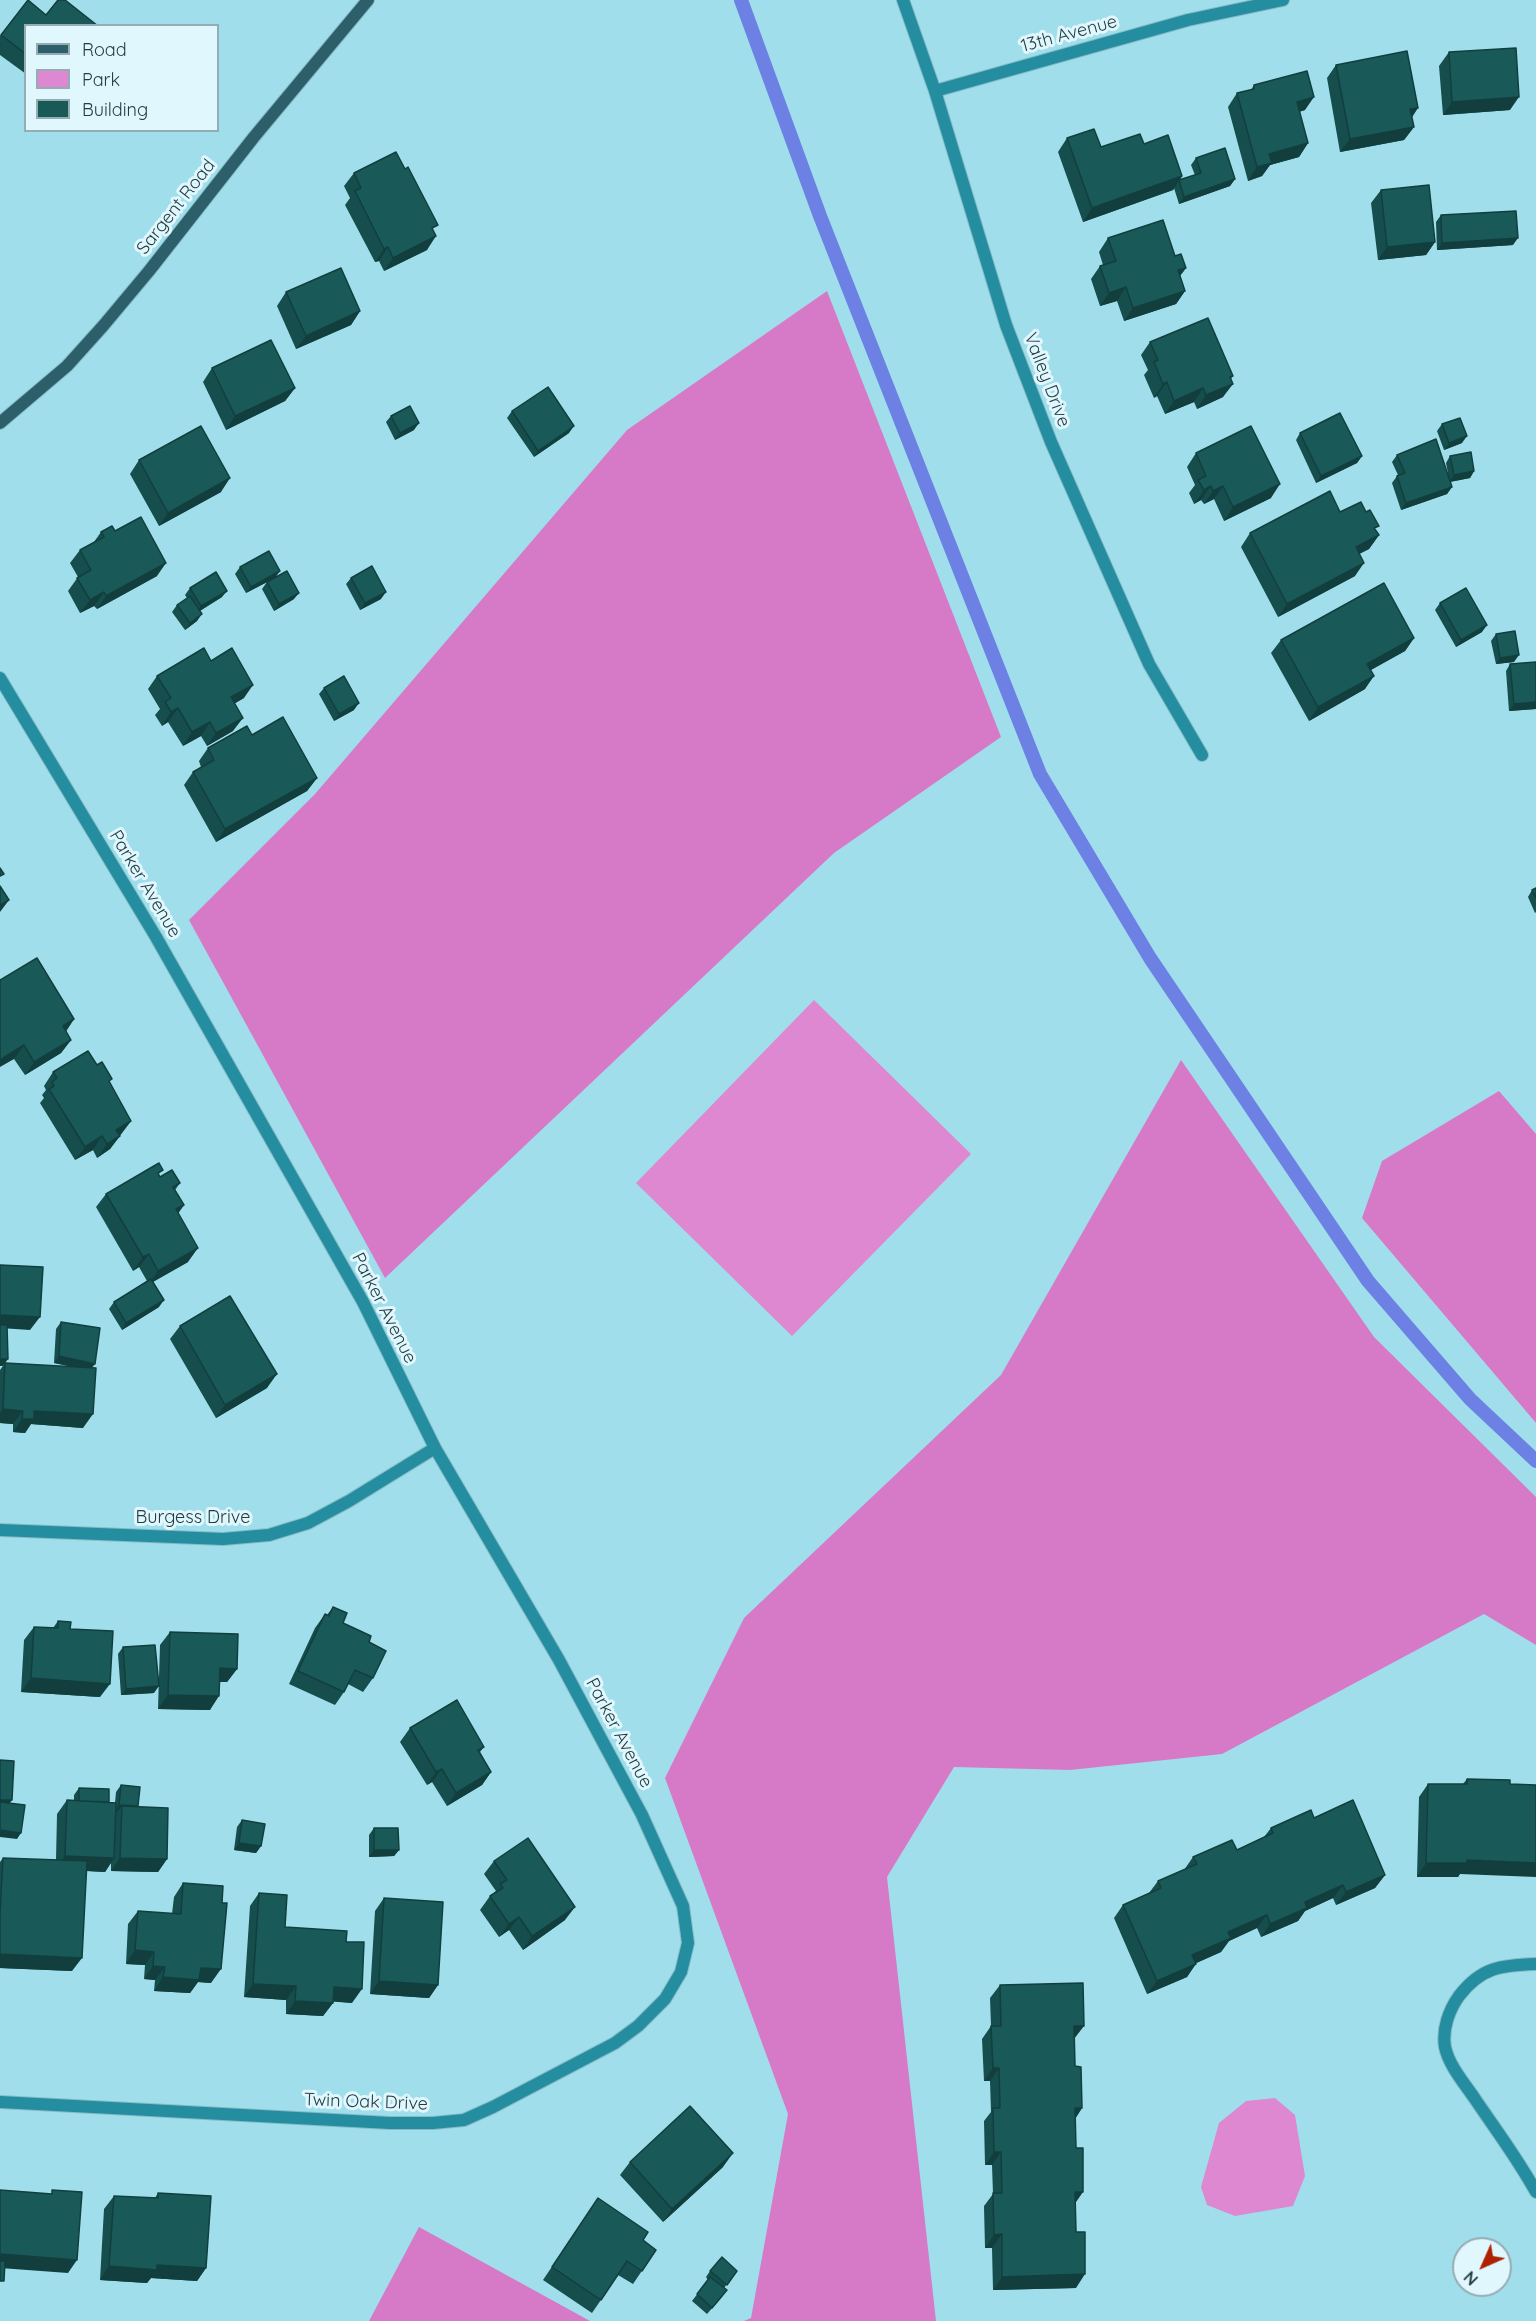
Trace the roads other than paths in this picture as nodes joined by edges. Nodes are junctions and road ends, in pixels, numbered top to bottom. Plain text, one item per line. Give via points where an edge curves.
1 (368, 0) edge
2 (903, 0) edge
3 (1283, 0) edge
4 (935, 91) junction
5 (0, 423) edge
6 (0, 678) edge
7 (1202, 755) dead end
8 (435, 1448) junction
9 (0, 1530) edge
10 (1536, 1964) edge
11 (681, 1972) joint
12 (0, 2102) edge
13 (1536, 2192) edge

1 - 5 main road, Sargent Road via 96,334 67,366
2 - 4 street, Valley Drive
3 - 4 street, 13th Avenue via 1188,21
4 - 7 street, Valley Drive via 1006,325 1051,442 1149,664
6 - 8 street, Parker Avenue via 267,1131 363,1302
8 - 9 street, Burgess Drive via 308,1523 269,1535 223,1539
8 - 11 street, Parker Avenue via 559,1660 642,1815 683,1906 688,1943
10 - 13 street via 1485,1971 1466,1986 1452,2005 1444,2030 1445,2049 1458,2074
11 - 12 street, Twin Oak Drive via 664,1999 615,2043 464,2120 390,2123

